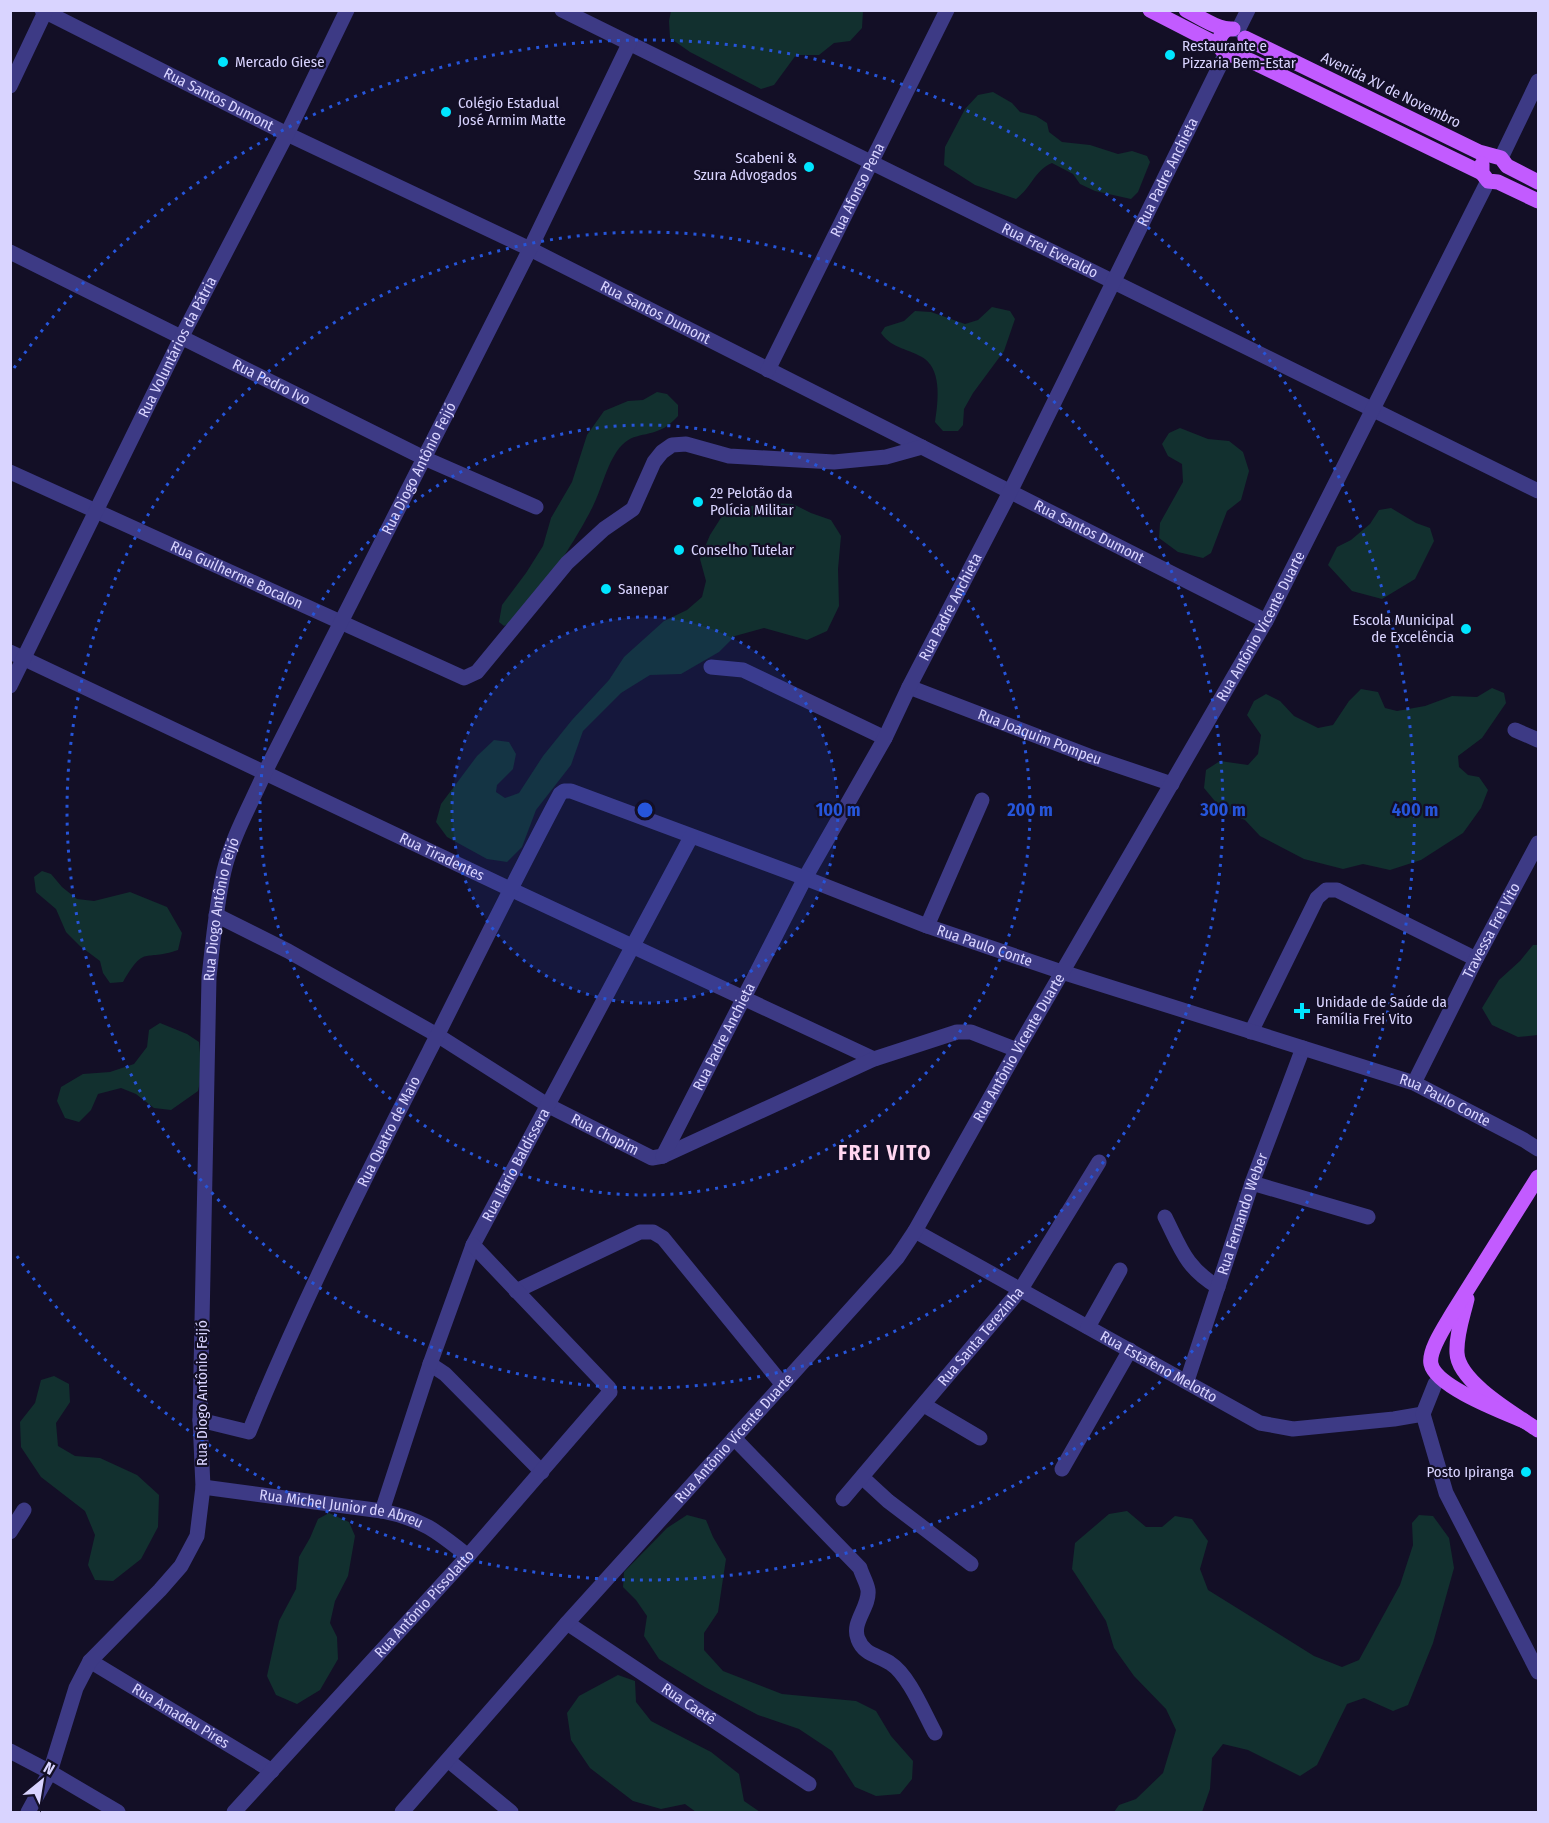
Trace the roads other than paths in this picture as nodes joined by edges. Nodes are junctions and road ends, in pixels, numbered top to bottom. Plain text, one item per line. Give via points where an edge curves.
1 (347, 10) edge
2 (562, 10) edge
3 (947, 10) edge
4 (1150, 10) edge
5 (1186, 10) edge
6 (1248, 10) edge
7 (44, 11) edge
8 (1237, 32) junction
9 (629, 44) junction
10 (1227, 51) junction
11 (1539, 81) edge
12 (10, 86) edge
13 (287, 134) junction
14 (1500, 160) junction
15 (871, 162) junction
16 (1489, 179) junction
17 (1539, 182) edge
18 (1539, 201) edge
19 (530, 249) junction
20 (10, 252) edge
21 (1114, 281) junction
22 (181, 338) junction
23 (768, 370) junction
24 (1372, 409) junction
25 (922, 447) junction
26 (424, 458) junction
27 (10, 472) edge
28 (1539, 491) edge
29 (1010, 492) junction
30 (536, 507) dead end
31 (96, 512) junction
32 (341, 621) junction
33 (1266, 621) junction
34 (17, 655) edge
35 (711, 667) dead end
36 (10, 686) edge
37 (909, 687) junction
38 (1515, 730) dead end
39 (885, 738) junction
40 (1539, 740) edge
41 (265, 772) junction
42 (1172, 784) junction
43 (564, 790) joint
44 (982, 800) dead end
45 (691, 837) junction
46 (1539, 843) edge
47 (805, 878) junction
48 (510, 889) junction
49 (216, 915) junction
50 (927, 926) junction
51 (634, 947) junction
52 (1476, 959) junction
53 (1062, 972) junction
54 (745, 999) junction
55 (1251, 1032) junction
56 (437, 1035) junction
57 (1303, 1048) junction
58 (1017, 1050) junction
59 (874, 1059) junction
60 (1414, 1083) junction
61 (549, 1106) junction
62 (1539, 1149) edge
63 (663, 1156) junction
64 (1099, 1162) dead end
65 (1539, 1177) edge
66 (1252, 1183) junction
67 (1165, 1217) dead end
68 (1368, 1217) dead end
69 (915, 1231) junction
70 (473, 1245) junction
71 (1120, 1270) dead end
72 (1218, 1287) junction
73 (1470, 1287) junction
74 (1021, 1289) junction
75 (516, 1291) junction
76 (1088, 1326) junction
77 (1130, 1350) junction
78 (1433, 1351) junction
79 (1459, 1361) junction
80 (430, 1364) junction
81 (1441, 1379) junction
82 (1187, 1381) junction
83 (783, 1385) junction
84 (924, 1405) junction
85 (1423, 1414) junction
86 (200, 1420) junction
87 (1524, 1421) junction
88 (1539, 1430) edge
89 (735, 1438) junction
90 (980, 1438) dead end
91 (1062, 1468) dead end
92 (542, 1472) junction
93 (863, 1478) junction
94 (203, 1487) junction
95 (843, 1499) dead end
96 (24, 1510) dead end
97 (382, 1511) junction
98 (10, 1532) edge
99 (468, 1556) junction
100 (971, 1564) dead end
101 (567, 1623) junction
102 (1534, 1651) edge
103 (90, 1661) junction
104 (1539, 1672) edge
105 (935, 1733) dead end
106 (10, 1751) edge
107 (449, 1761) junction
108 (272, 1771) junction
109 (50, 1772) junction
110 (810, 1784) dead end
111 (28, 1812) edge
112 (118, 1812) edge
113 (234, 1812) edge
114 (402, 1812) edge
115 (511, 1812) edge

1 - 13 street, Rua Voluntários da Pátria
2 - 9 street, Rua Frei Everaldo
3 - 15 street, Rua Afonso Pena
4 - 10 main road
5 - 8 main road, Avenida XV de Novembro
6 - 8 street
7 - 12 street
7 - 13 street, Rua Santos Dumont
8 - 10 main road via 1220,36
8 - 10 main road via 1244,48
8 - 14 main road, Avenida XV de Novembro
9 - 15 street, Rua Frei Everaldo
9 - 19 street, Rua Diogo Antônio Feijó
10 - 16 main road
10 - 21 street, Rua Padre Anchieta
11 - 14 street
13 - 19 street, Rua Santos Dumont
13 - 22 street, Rua Voluntários da Pátria
14 - 16 main road via 1506,176
14 - 16 main road via 1483,163
14 - 17 main road, Avenida XV de Novembro
15 - 21 street, Rua Frei Everaldo
15 - 23 street, Rua Afonso Pena
16 - 18 main road
16 - 24 street, Rua Antônio Vicente Duarte
19 - 23 street, Rua Santos Dumont
19 - 26 street, Rua Diogo Antônio Feijó
20 - 22 street, Rua Pedro Ivo
21 - 24 street, Rua Frei Everaldo
21 - 29 street, Rua Padre Anchieta
22 - 26 street, Rua Pedro Ivo
22 - 31 street, Rua Voluntários da Pátria
23 - 25 street, Rua Santos Dumont
24 - 28 street, Rua Frei Everaldo
24 - 33 street, Rua Antônio Vicente Duarte
25 - 29 street, Rua Santos Dumont
25 - 32 street, Rua Guilherme Bocalon via 886,457 834,462 729,456 687,444 672,445 654,462 633,509 567,563 477,672 464,678
26 - 30 street, Rua Pedro Ivo
26 - 32 street, Rua Diogo Antônio Feijó
27 - 31 street, Rua Guilherme Bocalon
29 - 33 street, Rua Santos Dumont
29 - 37 street, Rua Padre Anchieta
31 - 32 street, Rua Guilherme Bocalon
31 - 34 street, Rua Voluntários da Pátria
32 - 41 street, Rua Diogo Antônio Feijó
33 - 42 street, Rua Antônio Vicente Duarte
34 - 36 street, Rua Voluntários da Pátria
34 - 41 street, Rua Tiradentes
35 - 39 street via 743,670
37 - 39 street, Rua Padre Anchieta
37 - 42 street, Rua Joaquim Pompeu
38 - 40 street
39 - 47 street, Rua Padre Anchieta
41 - 48 street, Rua Tiradentes
41 - 49 street, Rua Diogo Antônio Feijó via 224,869
42 - 53 street, Rua Antônio Vicente Duarte
43 - 45 street, Rua Paulo Conte
43 - 48 street, Rua Quatro de Maio
44 - 50 street
45 - 47 street, Rua Paulo Conte
45 - 51 street, Rua Ilário Baldissera
46 - 52 street, Travessa Frei Vito
47 - 50 street, Rua Paulo Conte
47 - 54 street, Rua Padre Anchieta
48 - 51 street, Rua Tiradentes
48 - 56 street, Rua Quatro de Maio
49 - 56 street, Rua Chopim
49 - 86 street, Rua Diogo Antônio Feijó via 209,977
50 - 53 street, Rua Paulo Conte
51 - 54 street, Rua Tiradentes
51 - 61 street, Rua Ilário Baldissera
52 - 55 street via 1337,890 1326,890 1317,898
52 - 60 street, Travessa Frei Vito
53 - 55 street, Rua Paulo Conte
53 - 58 street, Rua Antônio Vicente Duarte
54 - 59 street, Rua Tiradentes
54 - 63 street, Rua Padre Anchieta
55 - 57 street, Rua Paulo Conte
56 - 61 street, Rua Chopim
56 - 86 street, Rua Quatro de Maio via 343,1221 249,1432
57 - 60 street, Rua Paulo Conte
57 - 66 street, Rua Fernando Weber
58 - 59 street via 971,1032 957,1032
58 - 69 street, Rua Antônio Vicente Duarte
59 - 63 street
60 - 62 street, Rua Paulo Conte
61 - 63 street, Rua Chopim via 652,1158
61 - 70 street, Rua Ilário Baldissera
64 - 74 street, Rua Santa Terezinha
65 - 73 main road
66 - 68 street
66 - 72 street, Rua Fernando Weber
67 - 72 street via 1187,1262
69 - 74 street, Rua Estafeno Melotto
69 - 83 street, Rua Antônio Vicente Duarte via 897,1258
70 - 75 street
70 - 80 street, Rua Ilário Baldissera
71 - 76 street
72 - 82 street, Rua Fernando Weber
73 - 78 main road
73 - 79 main road via 1457,1339
74 - 76 street, Rua Estafeno Melotto
74 - 84 street, Rua Santa Terezinha
75 - 83 street via 640,1232 653,1232 663,1239
75 - 92 street, Rua Antônio Pissolatto via 610,1392
76 - 77 street, Rua Estafeno Melotto
77 - 82 street, Rua Estafeno Melotto
77 - 91 street
78 - 79 main road via 1445,1349
78 - 81 main road via 1431,1364
79 - 81 main road via 1454,1375
79 - 87 main road via 1466,1375 1484,1392
80 - 92 street via 445,1374
80 - 97 street, Rua Ilário Baldissera
81 - 85 street via 1429,1395
81 - 87 main road via 1477,1401
82 - 85 street, Rua Estafeno Melotto via 1260,1423 1293,1429
83 - 89 street, Rua Antônio Vicente Duarte
84 - 90 street
84 - 93 street, Rua Santa Terezinha
85 - 102 street via 1446,1493
86 - 94 street, Rua Diogo Antônio Feijó
87 - 88 main road
89 - 101 street, Rua Antônio Vicente Duarte
89 - 105 street via 860,1568 868,1592 856,1637 871,1655 900,1671
92 - 99 street, Rua Antônio Pissolatto
93 - 95 street, Rua Santa Terezinha
93 - 100 street
94 - 97 street, Rua Michel Junior de Abreu
94 - 103 street, Rua Diogo Antônio Feijó via 197,1536 181,1566
96 - 98 street
97 - 99 street, Rua Michel Junior de Abreu via 408,1516 426,1525
99 - 108 street, Rua Antônio Pissolatto
101 - 107 street, Rua Antônio Vicente Duarte
101 - 110 street, Rua Caetê
102 - 104 street
103 - 108 street, Rua Amadeu Pires
103 - 109 street, Rua Diogo Antônio Feijó via 76,1688
106 - 109 street
107 - 114 street, Rua Antônio Vicente Duarte
107 - 115 street
108 - 113 street, Rua Antônio Pissolatto
109 - 111 street, Rua Diogo Antônio Feijó
109 - 112 street

